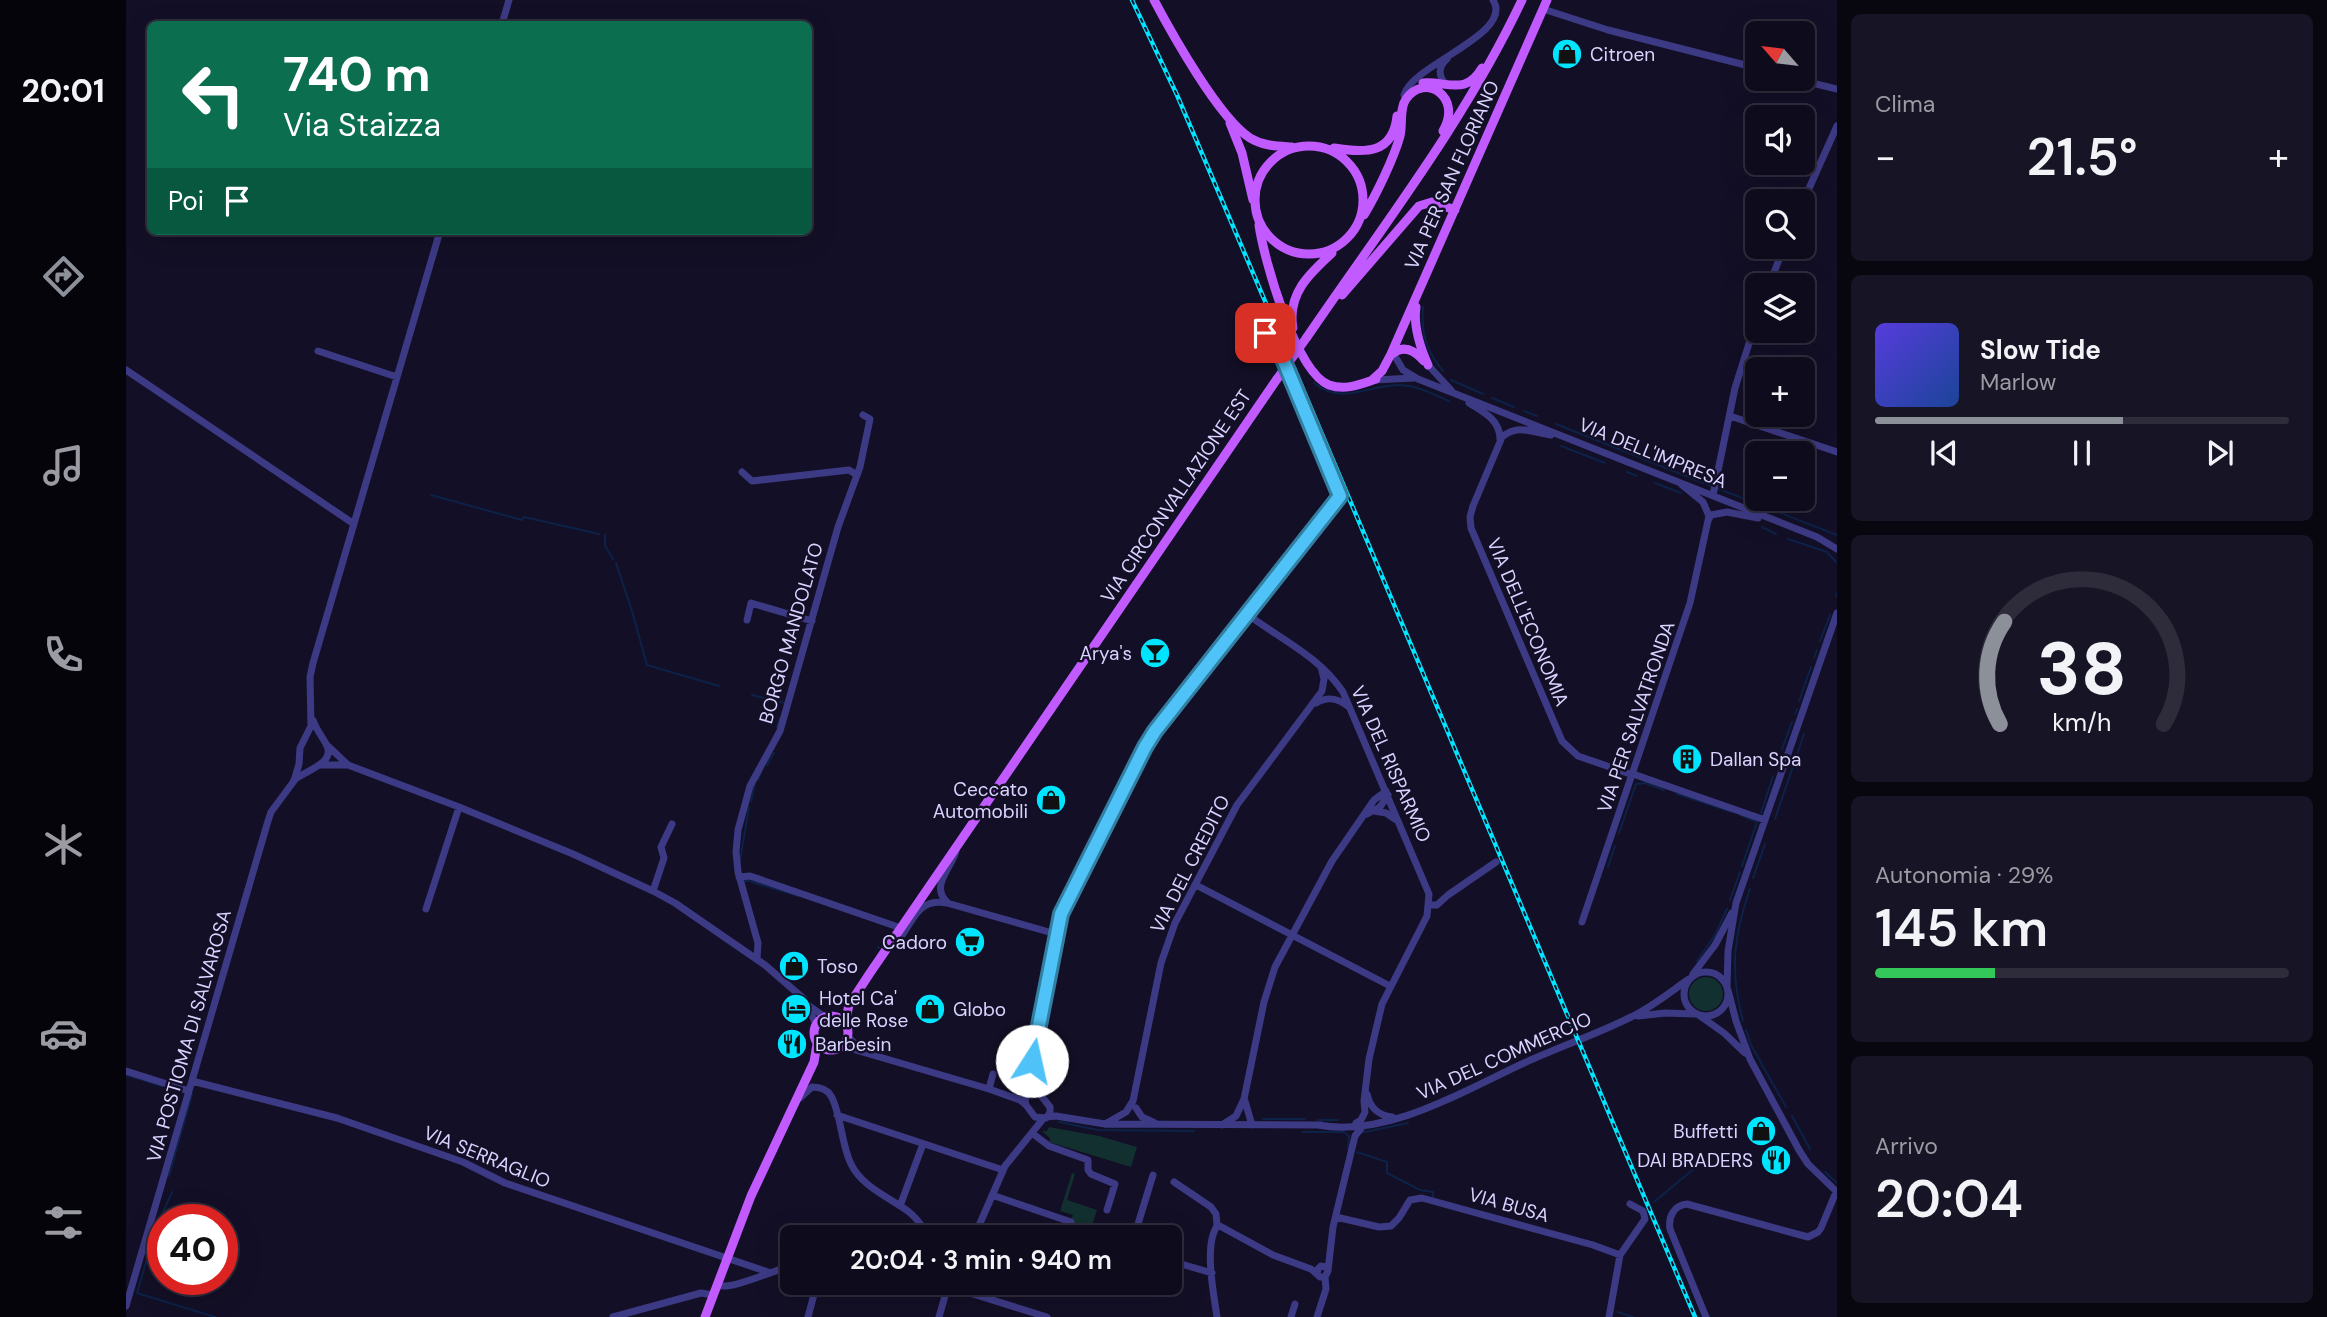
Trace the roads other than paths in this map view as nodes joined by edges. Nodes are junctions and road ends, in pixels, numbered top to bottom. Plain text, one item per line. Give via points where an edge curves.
1 (509, 0) edge
2 (1156, 0) edge
3 (1493, 0) edge
4 (1522, 0) edge
5 (1545, 4) edge
6 (503, 21) edge
7 (1508, 29) junction
8 (1455, 52) junction
9 (1745, 65) edge
10 (1815, 84) edge
11 (1449, 86) junction
12 (1837, 89) edge
13 (1404, 95) junction
14 (1225, 112) junction
15 (1837, 126) edge
16 (1297, 147) junction
17 (1325, 148) junction
18 (1415, 181) junction
19 (1809, 189) edge
20 (1455, 210) junction
21 (1257, 216) junction
22 (1359, 222) junction
23 (439, 235) edge
24 (1340, 246) junction
25 (1422, 287) junction
26 (1415, 305) junction
27 (1264, 333) dead end
28 (1309, 334) junction
29 (1749, 343) edge
30 (1297, 344) junction
31 (318, 351) dead end
32 (1396, 353) junction
33 (1427, 365) junction
34 (126, 370) edge
35 (397, 377) junction
36 (1418, 379) junction
37 (1373, 380) junction
38 (1455, 393) junction
39 (863, 415) dead end
40 (1730, 416) junction
41 (1561, 436) junction
42 (1500, 440) junction
43 (1837, 452) edge
44 (741, 472) dead end
45 (857, 475) junction
46 (1676, 481) junction
47 (1714, 496) junction
48 (1709, 516) junction
49 (1773, 520) junction
50 (354, 524) junction
51 (1837, 550) edge
52 (1837, 613) edge
53 (1247, 614) junction
54 (747, 620) dead end
55 (812, 621) junction
56 (1320, 665) junction
57 (1338, 684) junction
58 (1322, 691) junction
59 (1328, 699) junction
60 (1312, 706) junction
61 (1352, 709) junction
62 (312, 718) junction
63 (304, 741) junction
64 (325, 743) junction
65 (300, 756) junction
66 (348, 765) junction
67 (317, 766) junction
68 (1633, 774) junction
69 (293, 781) junction
70 (1387, 793) junction
71 (459, 807) junction
72 (1372, 811) junction
73 (1364, 817) junction
74 (1765, 820) junction
75 (672, 824) dead end
76 (1401, 824) junction
77 (958, 844) junction
78 (1496, 862) dead end
79 (739, 877) junction
80 (1195, 885) junction
81 (1428, 889) junction
82 (653, 891) junction
83 (1450, 894) junction
84 (947, 903) junction
85 (1736, 903) junction
86 (1429, 905) junction
87 (426, 909) dead end
88 (1582, 922) dead end
89 (901, 928) junction
90 (1056, 934) junction
91 (1292, 935) junction
92 (890, 943) junction
93 (757, 959) junction
94 (1690, 979) junction
95 (1390, 986) junction
96 (1727, 989) junction
97 (807, 1004) junction
98 (849, 1005) junction
99 (1697, 1015) junction
100 (828, 1017) junction
101 (1630, 1018) junction
102 (845, 1023) junction
103 (817, 1024) junction
104 (848, 1037) junction
105 (842, 1046) junction
106 (821, 1047) junction
107 (865, 1053) junction
108 (1750, 1059) junction
109 (126, 1071) edge
110 (993, 1074) dead end
111 (192, 1081) junction
112 (1032, 1082) junction
113 (1366, 1087) junction
114 (989, 1089) junction
115 (189, 1091) junction
116 (1039, 1093) junction
117 (1028, 1094) junction
118 (1010, 1097) junction
119 (1245, 1097) junction
120 (1025, 1104) junction
121 (792, 1107) junction
122 (1050, 1107) junction
123 (1132, 1109) junction
124 (1241, 1109) junction
125 (1031, 1112) junction
126 (837, 1115) junction
127 (1045, 1118) junction
128 (1066, 1118) junction
129 (1394, 1118) junction
130 (1105, 1124) junction
131 (1129, 1124) junction
132 (1159, 1124) junction
133 (1222, 1125) junction
134 (1248, 1125) junction
135 (1318, 1125) junction
136 (1359, 1125) junction
137 (1347, 1128) junction
138 (1032, 1133) junction
139 (1354, 1142) junction
140 (923, 1144) junction
141 (1003, 1170) junction
142 (1153, 1175) dead end
143 (1174, 1182) dead end
144 (1837, 1192) edge
145 (992, 1195) junction
146 (1630, 1204) dead end
147 (900, 1206) junction
148 (1107, 1210) dead end
149 (1336, 1217) junction
150 (1071, 1222) dead end
151 (921, 1225) edge
152 (979, 1225) edge
153 (1138, 1225) edge
154 (1217, 1225) junction
155 (1620, 1255) junction
156 (727, 1259) junction
157 (1182, 1264) edge
158 (780, 1269) edge
159 (1322, 1271) junction
160 (768, 1272) junction
161 (1212, 1273) junction
162 (717, 1285) junction
163 (713, 1295) junction
164 (814, 1295) edge
165 (945, 1295) edge
166 (975, 1295) edge
167 (1295, 1304) dead end
168 (126, 1306) edge
169 (613, 1317) edge
170 (705, 1317) edge
171 (808, 1317) edge
172 (939, 1317) edge
173 (1047, 1317) edge
174 (1217, 1317) edge
175 (1291, 1317) edge
176 (1317, 1317) edge
177 (1609, 1317) edge
178 (1706, 1317) edge

1 - 6 street
2 - 14 main road via 1169,28
3 - 8 street via 1496,10 1487,27
4 - 7 main road, VIA CIRCONVALLAZIONE EST
5 - 9 street, VIA PER SAN FLORIANO via 1608,30
5 - 20 main road, VIA PER SAN FLORIANO
7 - 11 main road via 1475,77 1464,85
7 - 18 main road, VIA CIRCONVALLAZIONE EST via 1472,95
8 - 11 street via 1440,68 1441,79
8 - 13 street via 1416,76
10 - 12 street
11 - 13 main road via 1429,82 1411,87
13 - 17 main road via 1394,131 1381,146 1362,152
14 - 16 main road via 1257,142
14 - 21 main road via 1242,153
15 - 19 street
16 - 17 main road
16 - 21 main road via 1278,156 1264,171 1256,190
17 - 22 main road via 1345,158 1358,175 1363,201
18 - 22 main road via 1450,111 1437,91 1425,88 1404,103 1397,144
18 - 28 main road, VIA CIRCONVALLAZIONE EST
20 - 25 main road, VIA PER SAN FLORIANO
20 - 28 main road via 1429,202 1414,210
21 - 24 main road via 1271,239 1292,252 1317,255
21 - 30 main road via 1279,300
22 - 24 main road
23 - 35 street, VIA POSTIOMA DI SALVAROSA
24 - 30 main road via 1310,272 1297,293 1292,318
25 - 26 main road, VIA PER SAN FLORIANO
25 - 26 main road
26 - 32 main road, VIA PER SAN FLORIANO
26 - 33 main road
27 - 53 street via 1272,338 1283,359 1340,496
28 - 77 main road, VIA CIRCONVALLAZIONE EST, bridge
29 - 40 street, VIA PER SALVATRONDA
30 - 37 main road via 1312,372 1329,385 1349,387
31 - 35 street
32 - 33 main road via 1414,352
32 - 36 street, VIA DELL'IMPRESA via 1403,370
32 - 37 main road, VIA PER SAN FLORIANO
33 - 38 street, VIA DELL'IMPRESA
34 - 50 street
35 - 50 street, VIA POSTIOMA DI SALVAROSA
36 - 37 street, VIA DELL'IMPRESA
36 - 38 street, VIA DELL'IMPRESA
38 - 41 street, VIA DELL'IMPRESA
38 - 42 street via 1493,419
39 - 45 street, BORGO MANDOLATO via 870,419
40 - 43 street
40 - 47 street, VIA PER SALVATRONDA
41 - 42 street via 1520,428
41 - 46 street, VIA DELL'IMPRESA
42 - 68 street, VIA DELL'ECONOMIA via 1470,513 1476,541 1563,743 1578,756
44 - 45 street via 752,481 849,470
45 - 55 street, BORGO MANDOLATO
46 - 47 street, VIA DELL'IMPRESA
46 - 48 street via 1701,500
47 - 48 street, VIA PER SALVATRONDA
47 - 49 street, VIA DELL'IMPRESA
48 - 49 street via 1728,512
48 - 68 street, VIA PER SALVATRONDA via 1685,621
49 - 51 street, VIA DELL'IMPRESA via 1822,539
50 - 62 street, VIA POSTIOMA DI SALVAROSA via 312,667
52 - 74 street
53 - 56 street, VIA DEL RISPARMIO
53 - 90 street via 1151,738 1069,894
54 - 55 street via 751,603
55 - 79 street, BORGO MANDOLATO via 780,731 750,786 738,830
56 - 57 street, VIA DEL RISPARMIO
56 - 58 street
57 - 58 street
57 - 59 street
57 - 61 street, VIA DEL RISPARMIO
58 - 60 street, VIA DEL CREDITO
59 - 60 street, VIA DEL CREDITO
59 - 61 street
60 - 80 street, VIA DEL CREDITO via 1240,801
61 - 70 street, VIA DEL RISPARMIO
62 - 63 street, VIA POSTIOMA DI SALVAROSA
62 - 64 street, VIA POSTIOMA DI SALVAROSA
63 - 64 street via 314,737
63 - 65 street, VIA POSTIOMA DI SALVAROSA
64 - 66 street, VIA POSTIOMA DI SALVAROSA
64 - 67 street via 328,756
65 - 67 street
65 - 69 street, VIA POSTIOMA DI SALVAROSA
66 - 67 street
66 - 71 street
67 - 69 street, VIA POSTIOMA DI SALVAROSA
68 - 74 street, VIA DELL'ECONOMIA
68 - 88 street, VIA PER SALVATRONDA
69 - 111 street, VIA POSTIOMA DI SALVAROSA via 269,816
70 - 72 street via 1383,804
70 - 73 street via 1373,802
70 - 76 street, VIA DEL RISPARMIO
71 - 82 street
71 - 87 street
72 - 73 street
72 - 76 street via 1389,814
73 - 91 street via 1329,865
74 - 85 street
75 - 82 street via 661,847 664,858
76 - 81 street, VIA DEL RISPARMIO
77 - 84 street via 940,884
77 - 89 main road, VIA CIRCONVALLAZIONE EST
78 - 83 street
79 - 89 street via 750,876
79 - 93 street, BORGO MANDOLATO via 758,943
80 - 91 street
80 - 123 street, VIA DEL CREDITO via 1165,948
81 - 83 street
81 - 86 street
82 - 93 street
83 - 86 street via 1437,905
84 - 90 street
84 - 92 street via 925,904 899,939
85 - 94 street, VIA DEL COMMERCIO via 1718,940
85 - 96 street
86 - 95 street
89 - 92 main road, VIA CIRCONVALLAZIONE EST
90 - 112 street via 1032,1057
91 - 95 street
91 - 119 street via 1267,990
92 - 98 main road, VIA CIRCONVALLAZIONE EST
93 - 97 street
94 - 96 street via 1701,972 1713,973
94 - 99 street via 1684,997
94 - 101 street, VIA DEL COMMERCIO
95 - 113 street
96 - 99 street via 1721,1010
96 - 108 street
97 - 100 street
97 - 103 street
98 - 100 main road
98 - 102 main road
99 - 101 street, VIA DEL COMMERCIO via 1661,1013
99 - 108 street via 1724,1032
100 - 102 main road
100 - 103 main road
101 - 129 street, VIA DEL COMMERCIO via 1452,1098
102 - 104 main road
103 - 106 main road via 814,1034
104 - 105 main road
104 - 107 street
105 - 106 main road via 832,1050
105 - 107 street
106 - 121 main road
107 - 114 street
108 - 144 street via 1808,1164
109 - 115 street
110 - 114 street
111 - 115 street, VIA POSTIOMA DI SALVAROSA
111 - 156 street, VIA SERRAGLIO via 337,1118 463,1162 505,1184
112 - 116 street
112 - 117 street
113 - 129 street via 1375,1110
113 - 136 street via 1365,1112
114 - 118 street
115 - 168 street, VIA POSTIOMA DI SALVAROSA
116 - 117 street
116 - 122 street
117 - 118 street
117 - 120 street
118 - 120 street
119 - 124 street
119 - 134 street
120 - 125 street
121 - 126 street via 813,1087 825,1090
121 - 156 main road
122 - 127 street
122 - 128 street, VIA DEL COMMERCIO
123 - 130 street
123 - 131 street
123 - 132 street
124 - 133 street
124 - 134 street via 1240,1117
125 - 127 street
125 - 138 street
126 - 140 street
126 - 147 street via 855,1172
127 - 128 street, VIA DEL COMMERCIO
127 - 138 street
128 - 130 street, VIA DEL COMMERCIO
129 - 136 street, VIA DEL COMMERCIO
130 - 131 street, VIA DEL COMMERCIO
131 - 132 street, VIA DEL COMMERCIO
132 - 133 street, VIA DEL COMMERCIO
133 - 134 street, VIA DEL COMMERCIO
134 - 135 street, VIA DEL COMMERCIO
135 - 136 street, VIA DEL COMMERCIO
135 - 137 street, VIA DEL COMMERCIO
136 - 137 street, VIA DEL COMMERCIO
136 - 139 street
137 - 139 street
138 - 141 street
138 - 148 street via 1049,1146 1087,1160 1091,1174 1115,1184
139 - 149 street
140 - 141 street
140 - 147 street
141 - 145 street
142 - 153 street
143 - 154 street via 1211,1207
144 - 178 street via 1818,1233 1808,1237 1680,1205 1669,1222 1670,1229
145 - 150 street
145 - 152 street
146 - 155 street via 1643,1211 1645,1219
147 - 151 street
149 - 155 street, VIA BUSA via 1391,1226 1410,1200 1422,1198
149 - 159 street
154 - 159 street via 1273,1255
154 - 161 street
155 - 177 street
156 - 160 street, VIA SERRAGLIO
156 - 162 main road
157 - 161 street
158 - 160 street
159 - 176 street via 1326,1289
160 - 162 street via 726,1287
161 - 174 street
162 - 163 main road
163 - 169 street via 701,1293
163 - 170 main road
164 - 171 street
165 - 172 street
166 - 173 street
167 - 175 street

